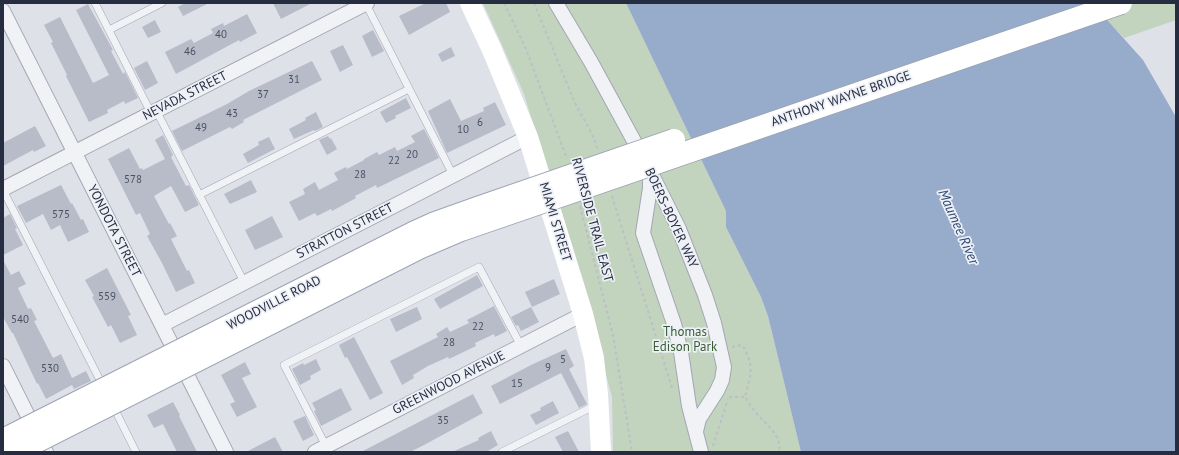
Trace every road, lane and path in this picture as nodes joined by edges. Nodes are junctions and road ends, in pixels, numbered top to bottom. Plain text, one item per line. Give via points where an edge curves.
1 (95, 3) edge
2 (162, 3) edge
3 (367, 3) edge
4 (470, 3) edge
5 (504, 3) edge
6 (534, 3) edge
7 (556, 3) edge
8 (1074, 3) edge
9 (1121, 3) edge
10 (3, 11) edge
11 (109, 30) junction
12 (409, 89) junction
13 (154, 112) junction
14 (528, 137) junction
15 (599, 151) dead end
16 (74, 152) junction
17 (567, 159) dead end
18 (646, 163) junction
19 (453, 175) junction
20 (3, 190) edge
21 (564, 193) junction
22 (611, 194) dead end
23 (199, 195) junction
24 (244, 282) junction
25 (584, 314) junction
26 (162, 325) junction
27 (521, 346) junction
28 (729, 348) dead end
29 (3, 366) edge
30 (673, 392) dead end
31 (745, 397) junction
32 (598, 404) junction
33 (696, 431) junction
34 (3, 440) edge
35 (323, 450) edge
36 (707, 450) edge
37 (16, 452) edge
38 (46, 452) edge
39 (136, 452) edge
40 (226, 452) edge
41 (502, 452) edge
42 (601, 452) edge
43 (632, 452) edge
44 (779, 452) edge

1 - 11 lane
2 - 11 lane
3 - 12 lane
3 - 13 street, NEVADA STREET
4 - 14 street, MIAMI STREET
5 - 17 path, RIVERSIDE TRAIL EAST via 526,49
6 - 15 path via 575,103
7 - 18 street, BOERS-BOYER WAY
8 - 21 main road, ANTHONY WAYNE BRIDGE, bridge
9 - 21 main road, ANTHONY WAYNE BRIDGE, bridge
10 - 16 street, YONDOTA STREET
11 - 13 lane
12 - 19 lane
12 - 23 lane
13 - 16 street, NEVADA STREET
13 - 23 lane
14 - 19 street, STRATTON STREET
14 - 25 street, MIAMI STREET
16 - 20 street, NEVADA STREET
16 - 26 street, YONDOTA STREET
18 - 33 street, BOERS-BOYER WAY via 650,175 650,188 643,233 674,324
18 - 33 street, BOERS-BOYER WAY via 680,229 705,295 722,353 722,380 699,419
19 - 24 street, STRATTON STREET
20 - 39 lane
21 - 34 main road, WOODVILLE ROAD, bridge via 456,215 413,233
21 - 37 main road, WOODVILLE ROAD, bridge via 419,248
21 - 43 path, RIVERSIDE TRAIL EAST via 613,335
22 - 30 path
23 - 24 lane
24 - 26 street, STRATTON STREET
25 - 27 street, GREENWOOD AVENUE
25 - 32 street, MIAMI STREET via 594,358
26 - 40 street, YONDOTA STREET
27 - 35 street, GREENWOOD AVENUE
27 - 35 lane via 479,267 284,365
28 - 31 path via 742,345 748,353 752,370
29 - 38 street
31 - 36 path via 728,397
31 - 44 path via 778,438
32 - 41 lane
32 - 42 street, MIAMI STREET
33 - 36 street, BOERS-BOYER WAY

